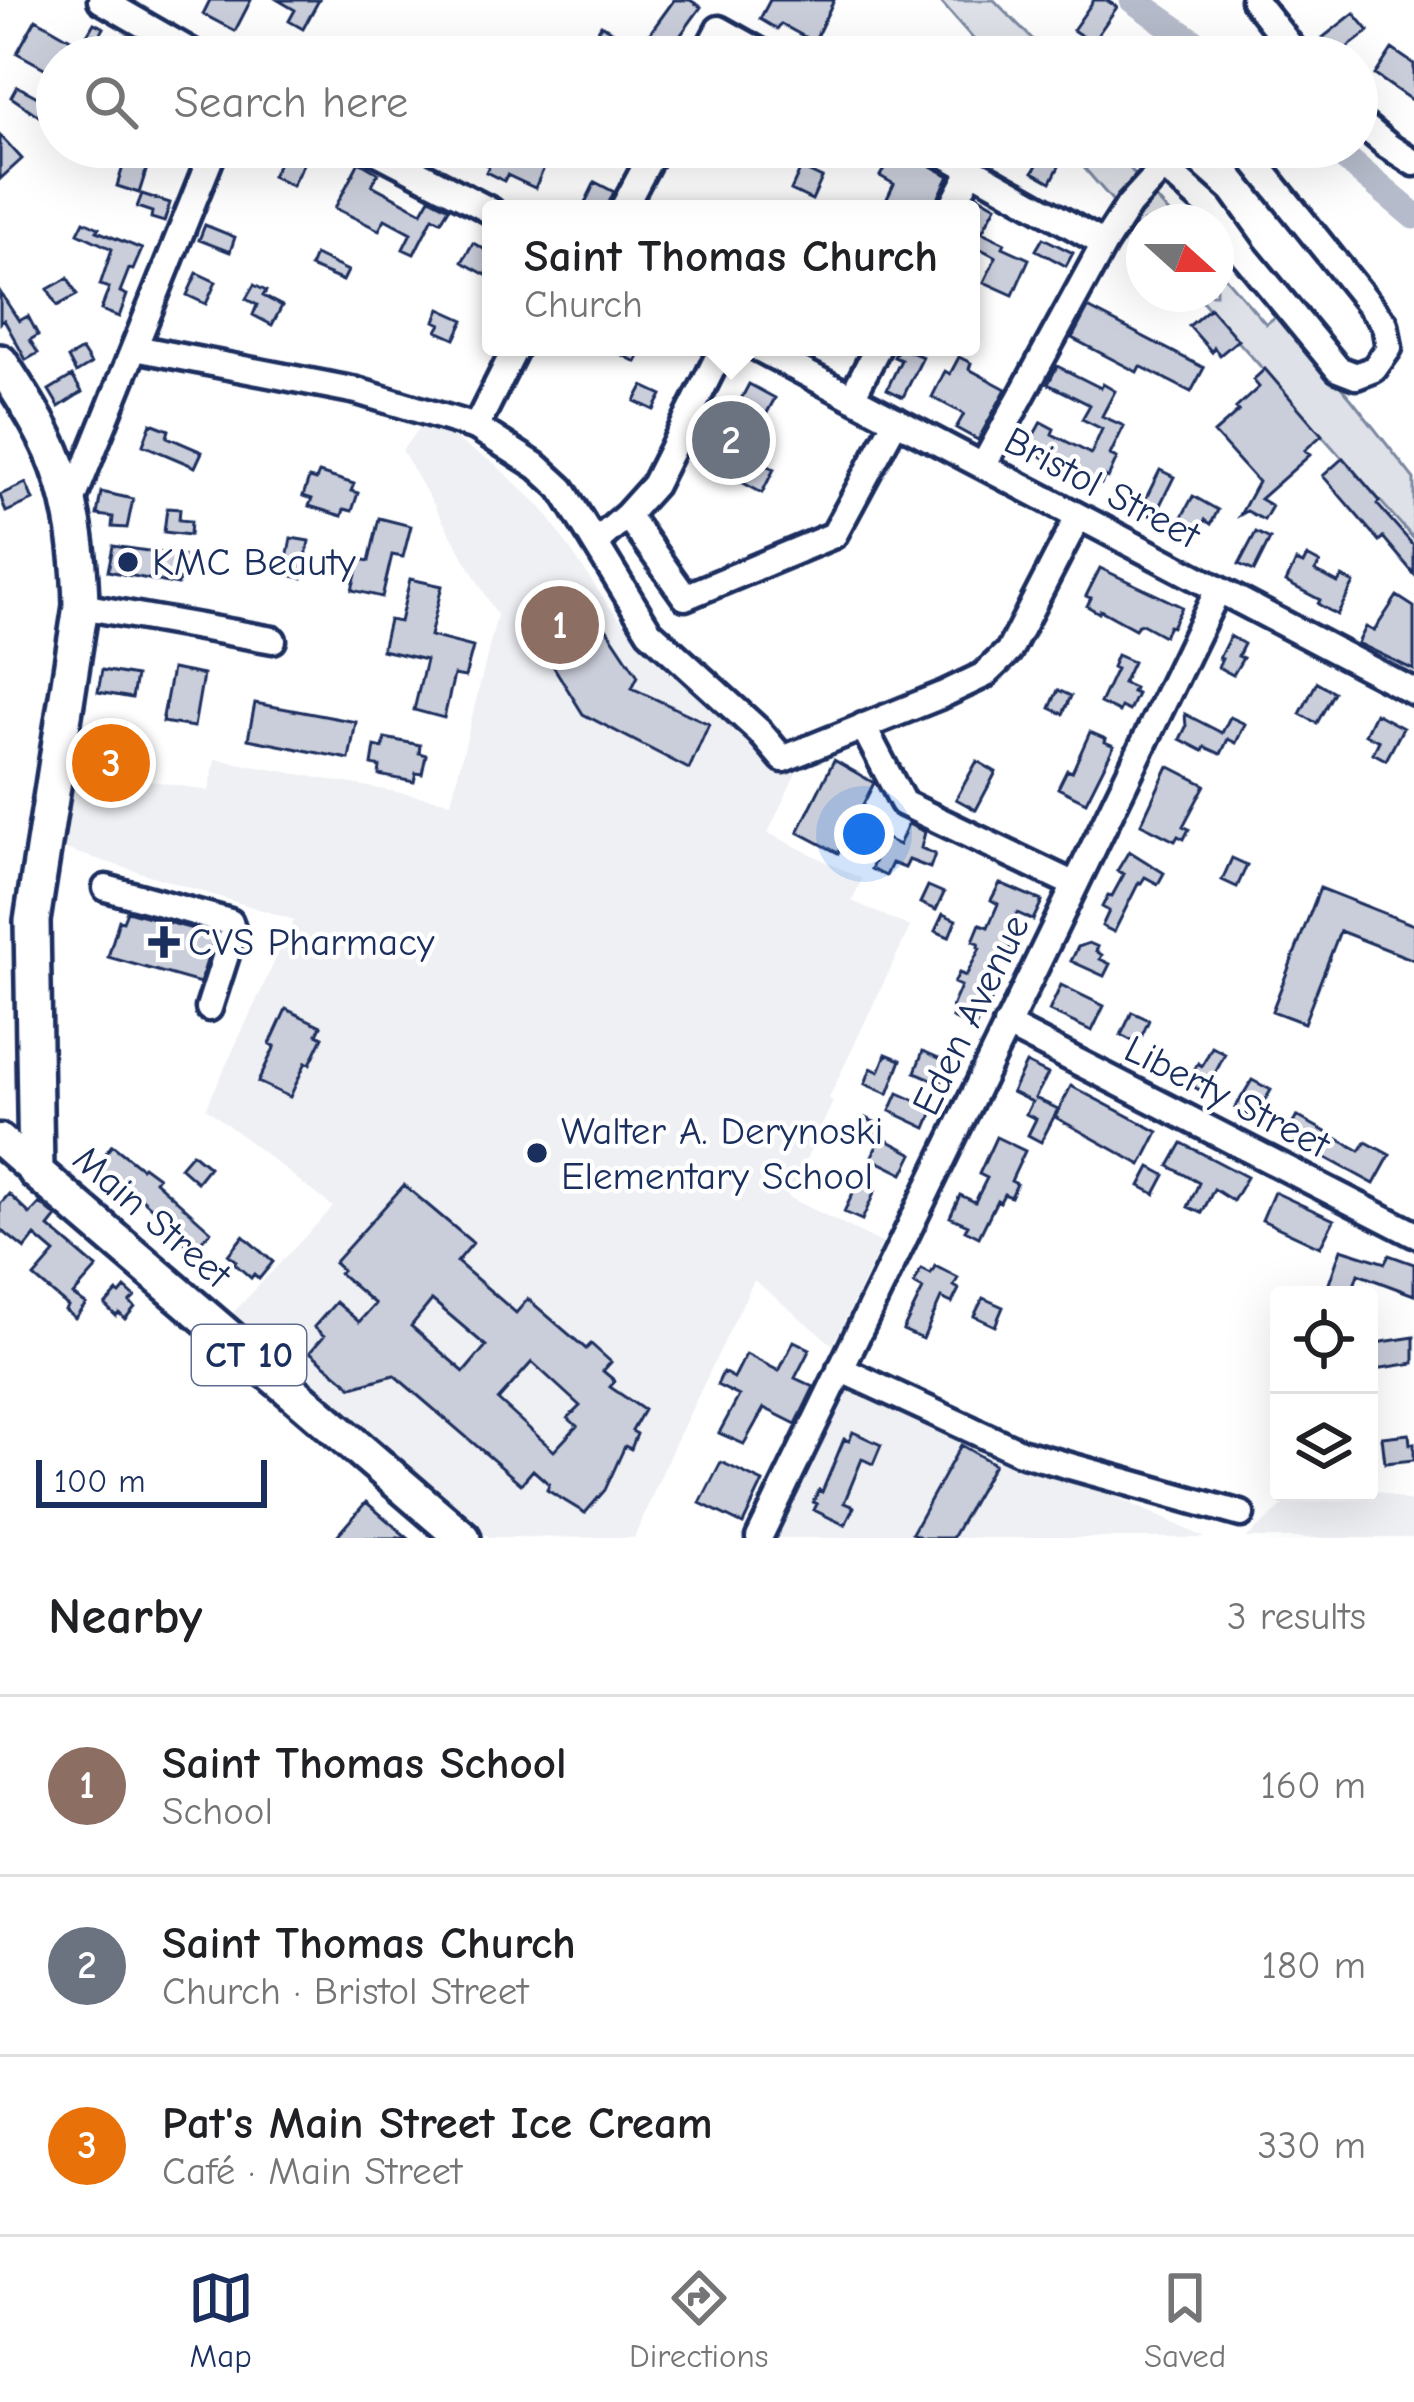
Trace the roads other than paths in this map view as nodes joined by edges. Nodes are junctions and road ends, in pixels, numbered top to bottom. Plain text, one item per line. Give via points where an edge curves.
1 (101, 0) edge
2 (1254, 0) edge
3 (164, 36) edge
4 (1282, 36) edge
5 (1378, 138) edge
6 (1414, 163) edge
7 (206, 168) edge
8 (408, 168) edge
9 (645, 168) edge
10 (1163, 168) joint
11 (1260, 168) edge
12 (972, 169) joint
13 (628, 200) edge
14 (956, 200) edge
15 (482, 206) edge
16 (1104, 244) junction
17 (135, 348) junction
18 (511, 356) edge
19 (718, 356) edge
20 (773, 356) edge
21 (873, 356) edge
22 (0, 362) edge
23 (852, 397) junction
24 (896, 420) junction
25 (476, 427) junction
26 (982, 466) junction
27 (70, 507) junction
28 (627, 515) junction
29 (1078, 517) junction
30 (596, 542) junction
31 (1218, 590) junction
32 (80, 606) junction
33 (273, 640) dead end
34 (1414, 692) edge
35 (863, 726) junction
36 (1075, 885) junction
37 (106, 888) dead end
38 (209, 1008) dead end
39 (1006, 1024) junction
40 (0, 1140) edge
41 (36, 1172) junction
42 (1414, 1234) edge
43 (839, 1369) junction
44 (1240, 1514) dead end
45 (463, 1538) edge
46 (759, 1538) edge

1 - 3 street
2 - 4 street
5 - 6 street
7 - 17 street
8 - 15 street
9 - 13 street
10 - 11 street via 1211,209 1338,369 1355,376 1374,369 1389,347 1385,324
10 - 16 street
12 - 14 street
12 - 16 street
16 - 26 street
17 - 25 street via 357,391
17 - 27 street
18 - 25 street
19 - 28 street via 654,485
20 - 23 street, Bristol Street
21 - 23 street
22 - 27 highway, Main Street via 52,451
23 - 24 street, Bristol Street
24 - 26 street, Bristol Street
24 - 28 street via 834,535 685,597
25 - 30 street via 562,489
26 - 29 street, Bristol Street
27 - 32 highway, Main Street
28 - 30 street
29 - 31 street, Bristol Street
29 - 35 street via 1009,651 984,675
30 - 35 street via 649,631 783,759
31 - 34 street, Bristol Street
31 - 36 street, Eden Avenue
32 - 33 street
32 - 41 highway, Main Street via 32,921
35 - 36 street via 903,803
36 - 39 street, Eden Avenue
37 - 38 street via 230,922
39 - 42 street, Liberty Street
39 - 43 street, Eden Avenue
40 - 41 main road
41 - 45 highway, Main Street / CT 10
43 - 44 street via 1020,1452
43 - 46 street, Eden Avenue

